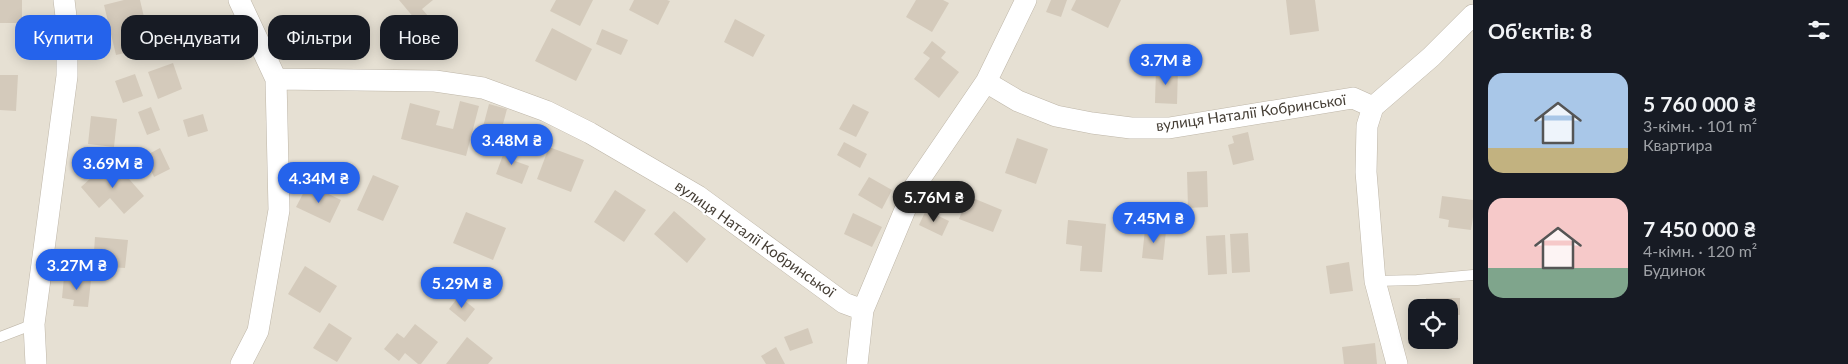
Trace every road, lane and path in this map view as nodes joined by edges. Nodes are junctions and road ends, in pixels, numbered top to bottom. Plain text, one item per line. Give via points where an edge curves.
1 (64, 0) edge
2 (239, 0) edge
3 (1026, 0) edge
4 (1473, 15) edge
5 (276, 79) junction
6 (986, 82) junction
7 (1373, 107) junction
8 (1473, 275) edge
9 (1375, 281) junction
10 (863, 310) junction
11 (34, 324) junction
12 (0, 337) edge
13 (36, 364) edge
14 (241, 364) edge
15 (857, 364) edge
16 (1397, 364) edge

1 - 11 street via 67,76
2 - 5 street
3 - 6 street
4 - 7 street
5 - 10 street, вулиця Наталії Кобринської via 435,81 483,88 546,111 698,196 844,303
5 - 14 street via 279,210 258,331
6 - 7 street, вулиця Наталії Кобринської via 1018,101 1056,116 1131,128 1169,128 1353,98
6 - 10 street via 915,186
7 - 9 street via 1368,126 1366,172
8 - 9 lane
9 - 16 street
10 - 15 street
11 - 12 lane
11 - 13 street

